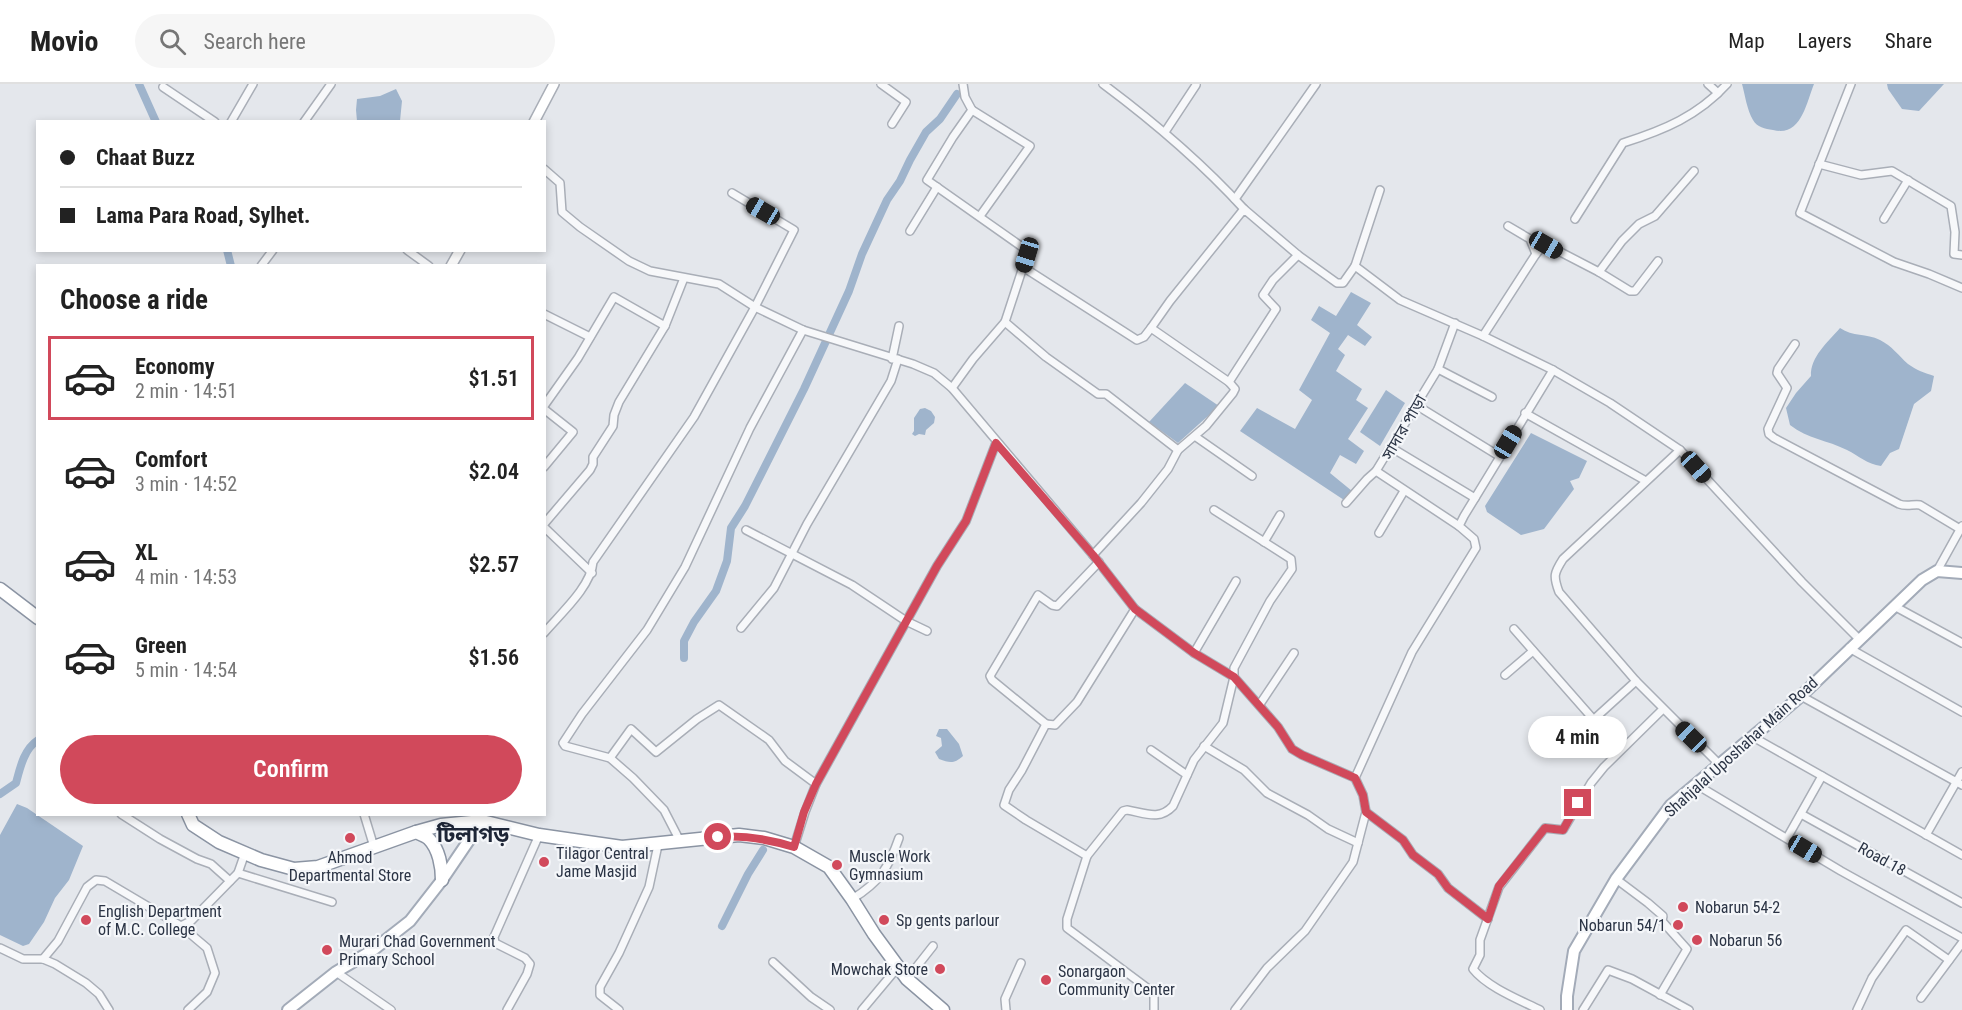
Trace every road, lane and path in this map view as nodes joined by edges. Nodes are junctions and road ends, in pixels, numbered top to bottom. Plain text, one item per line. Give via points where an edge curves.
1 (253, 84) edge
2 (331, 84) edge
3 (554, 84) edge
4 (881, 84) edge
5 (963, 84) edge
6 (1103, 84) edge
7 (1316, 84) edge
8 (1708, 84) edge
9 (1727, 84) edge
10 (1851, 84) edge
11 (1196, 85) edge
12 (163, 87) dead end
13 (1718, 93) junction
14 (972, 110) junction
15 (212, 120) edge
16 (232, 120) edge
17 (305, 120) edge
18 (535, 120) edge
19 (892, 124) dead end
20 (1165, 132) junction
21 (1819, 164) junction
22 (546, 171) edge
23 (1694, 171) dead end
24 (1908, 180) junction
25 (937, 187) junction
26 (1380, 190) dead end
27 (732, 193) dead end
28 (1234, 199) junction
29 (1244, 209) junction
30 (980, 216) junction
31 (1575, 219) dead end
32 (1884, 219) dead end
33 (1508, 226) dead end
34 (909, 231) dead end
35 (410, 252) edge
36 (1536, 254) junction
37 (1298, 255) junction
38 (1962, 255) edge
39 (1658, 261) dead end
40 (426, 264) edge
41 (1355, 266) junction
42 (1023, 267) junction
43 (1599, 272) junction
44 (684, 278) junction
45 (1962, 288) edge
46 (755, 307) junction
47 (546, 316) edge
48 (1005, 322) junction
49 (1455, 323) junction
50 (665, 326) junction
51 (899, 326) dead end
52 (1151, 328) junction
53 (803, 330) junction
54 (1484, 336) junction
55 (590, 337) junction
56 (1795, 344) dead end
57 (895, 359) junction
58 (1438, 369) junction
59 (1553, 369) junction
60 (1228, 382) junction
61 (952, 388) junction
62 (1492, 397) dead end
63 (546, 404) edge
64 (1416, 405) junction
65 (546, 409) edge
66 (1525, 413) junction
67 (1196, 437) junction
68 (996, 443) junction
69 (1392, 448) junction
70 (1178, 450) junction
71 (1680, 450) junction
72 (1500, 456) junction
73 (546, 465) edge
74 (1377, 471) junction
75 (1252, 476) dead end
76 (1646, 481) junction
77 (1404, 491) junction
78 (1475, 498) junction
79 (1346, 503) dead end
80 (1214, 510) dead end
81 (1280, 515) dead end
82 (546, 524) edge
83 (1459, 526) junction
84 (546, 528) edge
85 (1961, 528) edge
86 (746, 530) dead end
87 (1379, 533) dead end
88 (1264, 542) junction
89 (791, 553) junction
90 (1093, 555) junction
91 (1099, 562) junction
92 (1937, 571) junction
93 (592, 573) junction
94 (1962, 573) edge
95 (1236, 580) dead end
96 (0, 589) edge
97 (1894, 606) junction
98 (1135, 609) junction
99 (36, 616) edge
100 (906, 621) junction
101 (741, 628) dead end
102 (1514, 629) dead end
103 (927, 630) dead end
104 (546, 631) edge
105 (1858, 639) junction
106 (1962, 643) edge
107 (1849, 648) junction
108 (1533, 651) junction
109 (1194, 653) junction
110 (1294, 653) dead end
111 (1504, 675) dead end
112 (1234, 677) junction
113 (1636, 681) junction
114 (1801, 696) junction
115 (1260, 704) junction
116 (1663, 709) junction
117 (1962, 712) edge
118 (1594, 720) junction
119 (1046, 724) junction
120 (1581, 731) dead end
121 (1753, 737) junction
122 (1204, 746) junction
123 (1151, 750) dead end
124 (610, 758) junction
125 (1720, 765) junction
126 (1962, 772) edge
127 (1187, 775) junction
128 (1822, 776) junction
129 (1355, 778) junction
130 (816, 784) junction
131 (1959, 784) edge
132 (1696, 785) junction
133 (1366, 812) junction
134 (1801, 814) junction
135 (124, 816) edge
136 (189, 816) edge
137 (365, 816) edge
138 (483, 818) edge
139 (416, 832) junction
140 (539, 835) junction
141 (1926, 835) junction
142 (899, 838) dead end
143 (1787, 838) junction
144 (680, 840) junction
145 (1358, 843) junction
146 (658, 845) junction
147 (374, 847) junction
148 (794, 847) junction
149 (245, 853) junction
150 (1962, 855) edge
151 (1087, 856) junction
152 (238, 873) junction
153 (1616, 879) junction
154 (442, 880) junction
155 (230, 881) junction
156 (852, 899) junction
157 (332, 902) dead end
158 (1962, 903) edge
159 (1488, 919) junction
160 (181, 926) junction
161 (1962, 938) edge
162 (1962, 943) edge
163 (933, 946) dead end
164 (0, 948) edge
165 (43, 959) junction
166 (1949, 960) junction
167 (773, 962) dead end
168 (1021, 963) dead end
169 (898, 967) junction
170 (336, 972) junction
171 (907, 979) junction
172 (1660, 995) junction
173 (1921, 998) dead end
174 (109, 1010) edge
175 (188, 1010) edge
176 (288, 1010) edge
177 (391, 1010) edge
178 (507, 1010) edge
179 (619, 1010) edge
180 (830, 1010) edge
181 (861, 1010) edge
182 (942, 1010) edge
183 (1006, 1010) edge
184 (1154, 1010) edge
185 (1235, 1010) edge
186 (1540, 1010) edge
187 (1567, 1010) edge
188 (1583, 1010) edge
189 (1689, 1010) edge
190 (1857, 1010) edge

1 - 16 street
2 - 17 street
3 - 18 street
4 - 19 street via 906,102
5 - 14 street
6 - 20 street
7 - 28 street
8 - 13 street
9 - 13 street
10 - 21 street
11 - 20 street
12 - 15 street
13 - 31 street via 1686,118 1623,142
14 - 25 street via 930,173 927,180
14 - 30 street via 1030,146
20 - 28 street
21 - 24 street via 1860,175 1892,171
21 - 45 street via 1800,213 1894,262
22 - 44 street via 560,183 562,212 580,227 639,266
23 - 43 street via 1655,216 1639,224 1622,241
24 - 32 street
24 - 38 street via 1951,206 1954,254
25 - 30 street
25 - 34 street
26 - 41 street
27 - 46 street via 794,230
28 - 29 street
29 - 37 street
29 - 52 street
30 - 42 street via 1025,249
33 - 36 street via 1530,239
35 - 40 street
36 - 43 street via 1546,245
36 - 54 street
37 - 41 street via 1337,283 1343,283
37 - 60 street via 1273,279 1263,295 1275,309
39 - 43 street via 1633,291
41 - 49 street via 1400,300
42 - 48 street
42 - 52 street via 1137,340
44 - 46 street via 719,284
44 - 50 street
46 - 53 street
46 - 93 street via 694,417 592,562
47 - 55 street
48 - 61 street
48 - 70 street via 1046,357 1098,394 1106,394
49 - 54 street
49 - 58 street, সাদার পাড়া
50 - 55 street via 614,297
50 - 82 street via 619,402 613,426 593,457 590,470
51 - 57 street
52 - 60 street
53 - 57 street
53 - 124 street via 750,428 680,576 647,630 564,740 565,746
54 - 59 street
55 - 63 street
56 - 85 street via 1778,369 1787,388 1769,434 1899,504 1920,505
57 - 61 street via 934,373
57 - 89 street via 891,381
58 - 62 street
58 - 64 street, সাদার পাড়া
59 - 66 street
59 - 71 street
60 - 67 street via 1235,389 1233,393
61 - 68 street
64 - 69 street, সাদার পাড়া
64 - 72 street
65 - 73 street via 573,432
66 - 72 street
66 - 76 street
67 - 70 street
67 - 75 street
68 - 90 street
68 - 100 street via 966,521
69 - 74 street, সাদার পাড়া
69 - 78 street
70 - 90 street via 1141,503
71 - 76 street
71 - 105 street
72 - 78 street
74 - 77 street, সাদার পাড়া
74 - 79 street
76 - 113 street via 1555,571 1559,592
77 - 83 street, সাদার পাড়া
77 - 87 street
78 - 83 street
80 - 88 street
81 - 88 street
83 - 129 street via 1474,539 1476,548 1413,652
84 - 93 street
85 - 92 street
86 - 89 street
88 - 112 street via 1291,559 1292,569 1234,668
89 - 100 street via 852,585
89 - 101 street via 774,588
90 - 91 street
91 - 98 street
91 - 119 street via 1057,606 1038,595 990,676
92 - 94 main road
92 - 97 main road, Shahjalal Uposhahar Main Road
93 - 104 street
95 - 109 street
96 - 99 highway
97 - 105 main road, Shahjalal Uposhahar Main Road
97 - 106 street
98 - 109 street
98 - 119 street via 1077,702 1055,725
100 - 103 street
100 - 130 street
102 - 108 street
105 - 107 main road, Shahjalal Uposhahar Main Road
107 - 114 main road, Shahjalal Uposhahar Main Road
107 - 117 street
108 - 111 street
108 - 118 street
109 - 112 street
110 - 115 street
112 - 115 street
112 - 122 street via 1223,723
113 - 116 street
113 - 118 street
114 - 121 main road, Shahjalal Uposhahar Main Road
114 - 131 street
115 - 129 street via 1292,749
116 - 125 street
116 - 159 street via 1604,767 1563,830 1545,828 1499,886
118 - 120 street
119 - 151 street via 1004,805
121 - 125 main road, Shahjalal Uposhahar Main Road
121 - 128 street
122 - 127 street
122 - 145 street via 1244,770 1274,798
123 - 127 street
124 - 130 street via 630,729 656,752 719,705 769,740 785,761
124 - 144 street via 664,810
125 - 132 main road, Shahjalal Uposhahar Main Road
126 - 131 street
127 - 151 street via 1167,812 1160,816 1123,811
128 - 134 street
128 - 141 street
129 - 133 street
130 - 148 street
131 - 141 street
132 - 143 street
132 - 153 main road, Shahjalal Uposhahar Main Road via 1671,805
133 - 145 street
133 - 159 street via 1403,840 1448,888
134 - 143 street
134 - 158 street, Road 18
135 - 155 street via 211,864
136 - 149 highway via 193,825
137 - 147 street
138 - 139 highway
138 - 140 highway
138 - 154 main road
139 - 147 highway
139 - 154 highway via 429,839 439,856
140 - 146 highway via 622,847
140 - 178 street via 494,937 495,943 530,964
141 - 150 street
142 - 156 street via 885,872 868,890
143 - 161 street
144 - 146 highway
144 - 148 highway via 739,835
145 - 185 street via 1353,862 1305,931 1267,968
146 - 179 street via 649,887 600,987 600,995
147 - 149 highway via 318,867 294,869
148 - 156 highway via 829,867
149 - 152 street
151 - 184 street via 1067,928 1155,993
152 - 155 street
152 - 157 street
153 - 172 street via 1663,916 1662,921 1687,949
153 - 187 main road, Shahjalal Uposhahar Main Road via 1574,951
154 - 170 main road via 410,921
155 - 160 street via 191,921
156 - 169 highway
159 - 186 street via 1473,969 1501,990
160 - 165 street via 105,881 96,880 87,887 58,941
160 - 175 street via 207,948 215,973 207,992
162 - 166 street
163 - 171 street
164 - 165 street via 23,959
165 - 174 street via 86,983
166 - 173 street
166 - 190 street via 1906,930 1872,978
167 - 180 street
168 - 183 street via 1005,999
169 - 171 highway
169 - 181 street
170 - 176 main road
170 - 177 street
171 - 182 highway
172 - 188 street via 1608,970
172 - 189 street

